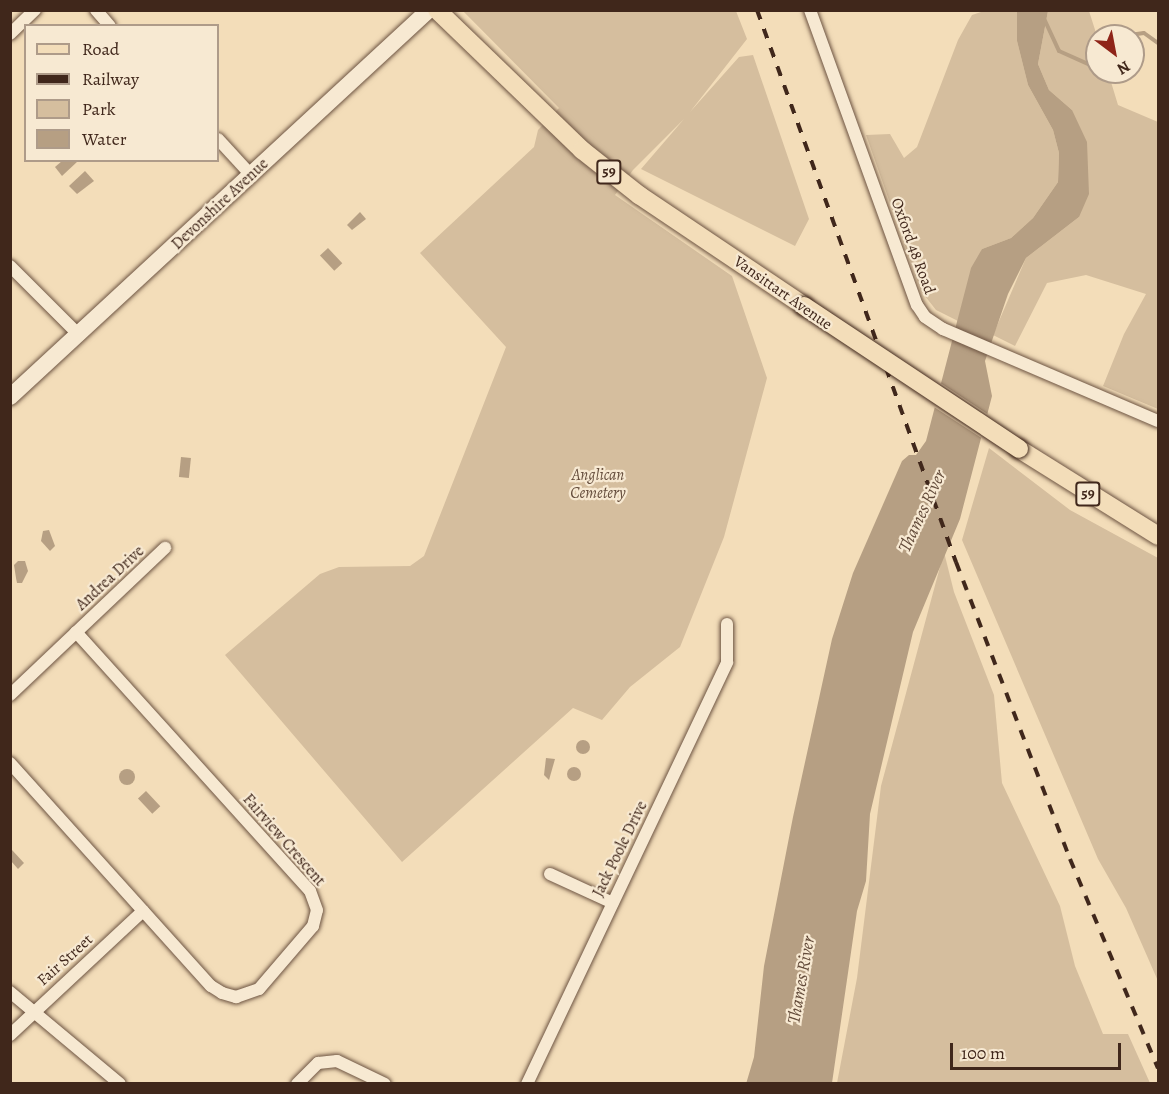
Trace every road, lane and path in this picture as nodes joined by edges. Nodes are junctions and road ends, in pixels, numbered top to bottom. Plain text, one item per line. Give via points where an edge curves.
1 (35, 10) edge
2 (96, 10) edge
3 (429, 10) edge
4 (438, 10) edge
5 (810, 10) edge
6 (108, 24) edge
7 (10, 34) edge
8 (219, 141) edge
9 (251, 175) junction
10 (10, 266) edge
11 (79, 335) junction
12 (10, 397) edge
13 (1158, 421) edge
14 (1158, 536) edge
15 (165, 548) dead end
16 (727, 624) dead end
17 (76, 632) junction
18 (10, 695) edge
19 (10, 763) edge
20 (550, 874) dead end
21 (613, 903) junction
22 (143, 911) junction
23 (10, 992) edge
24 (33, 1011) junction
25 (10, 1035) edge
26 (120, 1083) edge
27 (297, 1083) edge
28 (385, 1083) edge
29 (527, 1083) edge

1 - 7 street
2 - 6 street
3 - 9 main road, Devonshire Avenue
4 - 14 main road, Vansittart Avenue / 59, bridge via 582,150 639,195 1020,449
5 - 13 street, Oxford 48 Road via 916,305 943,329
8 - 9 street
9 - 11 main road, Devonshire Avenue
10 - 11 street
11 - 12 main road, Devonshire Avenue
15 - 17 street, Andrea Drive
16 - 21 street, Jack Poole Drive via 727,662
17 - 18 street
17 - 22 street, Fairview Crescent via 310,891 317,910 309,932 260,989 236,997 212,987
19 - 22 street, Fairview Crescent
20 - 21 street
21 - 29 street, Jack Poole Drive
22 - 24 street, Fair Street
23 - 24 street
24 - 25 street, Fair Street
24 - 26 street
27 - 28 street via 318,1063 338,1061

